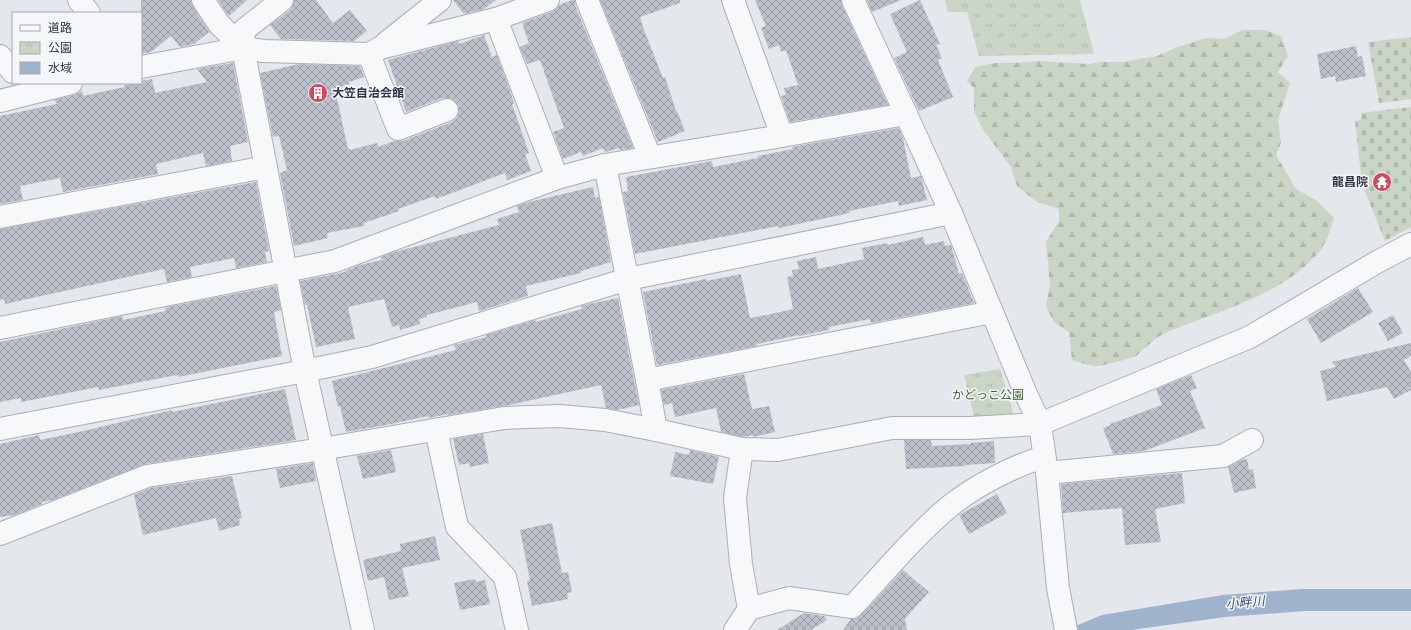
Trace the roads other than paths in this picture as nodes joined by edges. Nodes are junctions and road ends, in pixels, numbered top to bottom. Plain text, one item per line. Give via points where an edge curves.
1 (79, 0) edge
2 (203, 0) edge
3 (282, 0) edge
4 (440, 0) edge
5 (548, 0) edge
6 (587, 0) edge
7 (733, 0) edge
8 (853, 0) edge
9 (88, 12) edge
10 (496, 18) junction
11 (243, 48) junction
12 (374, 51) junction
13 (0, 56) edge
14 (142, 66) edge
15 (12, 71) edge
16 (62, 84) edge
17 (26, 88) edge
18 (0, 101) edge
19 (447, 110) dead end
20 (906, 114) junction
21 (782, 136) junction
22 (650, 157) junction
23 (605, 165) junction
24 (266, 167) junction
25 (557, 178) junction
26 (951, 212) junction
27 (0, 217) edge
28 (1411, 244) edge
29 (286, 270) junction
30 (628, 279) junction
31 (992, 312) junction
32 (0, 328) edge
33 (305, 371) junction
34 (647, 380) junction
35 (1040, 424) junction
36 (0, 429) edge
37 (436, 430) junction
38 (656, 430) junction
39 (1252, 440) dead end
40 (322, 449) junction
41 (742, 449) junction
42 (1046, 465) junction
43 (0, 534) edge
44 (749, 609) junction
45 (363, 630) edge
46 (517, 630) edge
47 (735, 630) edge
48 (1066, 630) edge

1 - 9 street
2 - 11 street via 219,24
3 - 11 street via 244,30
4 - 12 street
5 - 10 street
6 - 22 street
7 - 21 street
8 - 20 street
10 - 12 street
10 - 25 street
11 - 12 street via 264,51
11 - 14 street
11 - 24 street
12 - 19 street via 398,129
13 - 15 street
16 - 17 street
17 - 18 street
20 - 21 street
20 - 26 street
21 - 22 street
22 - 23 street
23 - 25 street
23 - 30 street
24 - 27 street
24 - 29 street
25 - 29 street via 335,260
26 - 30 street
26 - 31 street
28 - 35 street via 1250,337
29 - 32 street
29 - 33 street
30 - 33 street via 372,357
30 - 34 street
31 - 34 street
31 - 35 street
33 - 36 street
33 - 40 street
34 - 38 street
35 - 41 street via 969,428 892,428 778,450
35 - 42 street
37 - 38 street via 504,418 559,416 605,420
37 - 40 street
37 - 46 street via 457,527 505,577
38 - 41 street
39 - 42 street via 1223,456
40 - 43 street via 147,476
40 - 45 street
41 - 44 street via 735,498 741,564
42 - 44 street via 1026,462 951,505 852,607 789,598
42 - 48 street via 1059,592
44 - 47 street

